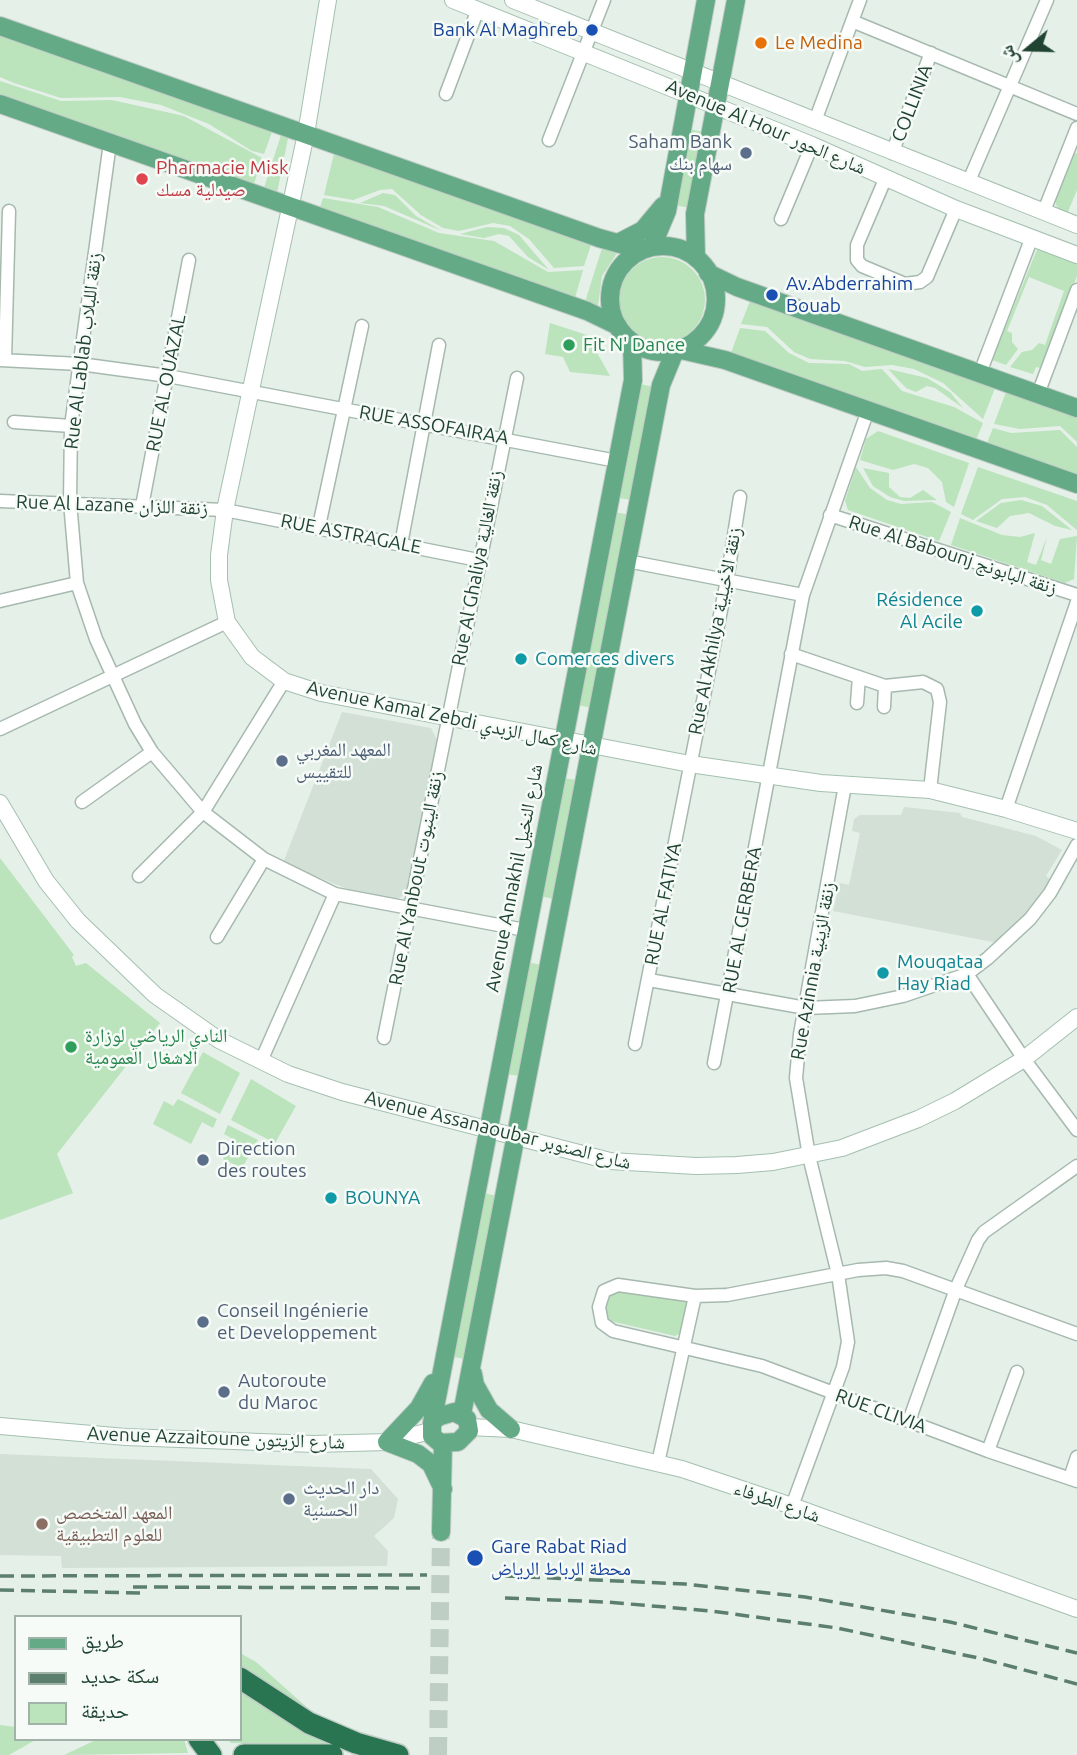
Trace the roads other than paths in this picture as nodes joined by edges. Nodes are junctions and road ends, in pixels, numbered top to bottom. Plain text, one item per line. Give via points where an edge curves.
1 (328, 0) edge
2 (453, 0) edge
3 (513, 0) edge
4 (604, 0) edge
5 (706, 0) edge
6 (736, 0) edge
7 (860, 0) edge
8 (1047, 0) edge
9 (478, 9) junction
10 (852, 21) junction
11 (0, 26) edge
12 (592, 30) junction
13 (584, 51) junction
14 (931, 53) junction
15 (692, 70) junction
16 (721, 82) junction
17 (1008, 87) junction
18 (688, 93) junction
19 (446, 94) dead end
20 (0, 104) edge
21 (717, 106) junction
22 (1077, 114) edge
23 (815, 121) junction
24 (1077, 128) edge
25 (306, 134) junction
26 (549, 140) dead end
27 (110, 143) junction
28 (812, 145) junction
29 (892, 153) junction
30 (886, 177) junction
31 (968, 183) junction
32 (670, 194) junction
33 (291, 206) junction
34 (956, 209) junction
35 (9, 211) dead end
36 (1044, 211) junction
37 (781, 219) dead end
38 (1077, 225) edge
39 (1032, 237) junction
40 (618, 243) junction
41 (647, 248) junction
42 (1077, 255) edge
43 (696, 258) junction
44 (189, 260) dead end
45 (708, 273) junction
46 (1077, 290) edge
47 (362, 326) dead end
48 (618, 326) junction
49 (632, 342) junction
50 (439, 345) dead end
51 (678, 350) junction
52 (2, 360) edge
53 (80, 364) junction
54 (980, 373) junction
55 (168, 376) junction
56 (517, 378) dead end
57 (251, 393) junction
58 (1038, 394) junction
59 (346, 408) junction
60 (1077, 408) edge
61 (868, 410) junction
62 (14, 422) dead end
63 (425, 423) junction
64 (71, 426) junction
65 (503, 437) junction
66 (617, 460) junction
67 (1077, 484) edge
68 (740, 497) dead end
69 (0, 501) edge
70 (69, 502) junction
71 (142, 506) junction
72 (225, 510) junction
73 (830, 515) junction
74 (319, 526) junction
75 (401, 544) junction
76 (478, 560) junction
77 (627, 561) junction
78 (727, 580) junction
79 (77, 583) junction
80 (803, 595) junction
81 (1077, 595) edge
82 (0, 601) edge
83 (1077, 602) edge
84 (227, 622) junction
85 (791, 654) junction
86 (859, 677) junction
87 (113, 678) junction
88 (285, 681) junction
89 (885, 686) junction
90 (857, 703) dead end
91 (884, 707) dead end
92 (449, 717) junction
93 (0, 729) edge
94 (563, 742) junction
95 (591, 747) junction
96 (152, 752) junction
97 (690, 764) junction
98 (766, 776) junction
99 (845, 785) junction
100 (930, 790) junction
101 (82, 802) dead end
102 (0, 803) edge
103 (1006, 809) junction
104 (203, 812) junction
105 (1077, 831) edge
106 (1077, 845) edge
107 (264, 859) junction
108 (139, 876) dead end
109 (335, 894) junction
110 (410, 907) junction
111 (525, 930) junction
112 (217, 937) dead end
113 (967, 974) junction
114 (649, 980) junction
115 (728, 996) junction
116 (806, 1008) junction
117 (1077, 1017) edge
118 (384, 1038) dead end
119 (635, 1044) dead end
120 (1024, 1059) junction
121 (261, 1061) junction
122 (714, 1063) dead end
123 (486, 1128) junction
124 (1077, 1130) edge
125 (516, 1136) junction
126 (809, 1156) junction
127 (1077, 1166) edge
128 (838, 1274) junction
129 (956, 1289) junction
130 (695, 1296) junction
131 (1076, 1332) edge
132 (685, 1345) junction
133 (442, 1360) junction
134 (472, 1366) junction
135 (1017, 1372) dead end
136 (833, 1394) junction
137 (466, 1421) junction
138 (909, 1421) junction
139 (0, 1426) edge
140 (512, 1429) junction
141 (435, 1432) junction
142 (387, 1442) junction
143 (988, 1451) junction
144 (1077, 1457) edge
145 (658, 1463) junction
146 (1074, 1480) edge
147 (443, 1489) junction
148 (792, 1506) junction
149 (442, 1532) tunnel mouth
150 (1077, 1609) edge
151 (242, 1679) edge
152 (251, 1755) edge
153 (332, 1755) edge
154 (398, 1755) edge

1 - 25 street, Avenue Kamal Zebdi شارع كمال الزبدي
2 - 9 street, Avenue Al Hour شارع الحور
3 - 12 street, Avenue Al Hour شارع الحور
4 - 12 street
5 - 15 main road
6 - 16 main road
7 - 10 street
8 - 17 street
9 - 13 street, Avenue Al Hour شارع الحور
9 - 19 street
10 - 14 street
10 - 23 street
11 - 25 main road
12 - 13 street
12 - 15 street, Avenue Al Hour شارع الحور
13 - 18 street, Avenue Al Hour شارع الحور
13 - 26 street
14 - 17 street
14 - 29 street, COLLINIA
15 - 16 street, Avenue Al Hour شارع الحور
15 - 18 main road
16 - 21 main road
16 - 23 street, Avenue Al Hour شارع الحور
17 - 22 street
17 - 31 street
18 - 21 street, Avenue Al Hour شارع الحور
18 - 32 main road
20 - 27 main road
21 - 28 street, Avenue Al Hour شارع الحور
21 - 43 main road via 695,214
23 - 29 street, Avenue Al Hour شارع الحور
24 - 36 street
25 - 33 street, Avenue Kamal Zebdi شارع كمال الزبدي
25 - 40 main road
27 - 33 main road
27 - 53 street, Rue Al Lablab زنقة اللبلاب
28 - 30 street, Avenue Al Hour شارع الحور
28 - 37 street
29 - 31 street, Avenue Al Hour شارع الحور
30 - 34 street, Avenue Al Hour شارع الحور
30 - 34 street via 857,245 862,266 905,284 920,282 927,277
31 - 36 street, Avenue Al Hour شارع الحور
32 - 40 main road via 649,225
32 - 41 main road via 663,224
33 - 48 main road
33 - 57 street, Avenue Kamal Zebdi شارع كمال الزبدي
34 - 39 street, Avenue Al Hour شارع الحور
35 - 52 street
36 - 38 street, Avenue Al Hour شارع الحور
39 - 42 street, Avenue Al Hour شارع الحور
39 - 54 street
40 - 41 main road
41 - 43 main road via 675,247
41 - 48 main road via 624,262 612,282 610,305
43 - 45 main road
44 - 55 street, RUE AL OUAZAL
45 - 51 main road via 714,287 713,318 695,343
45 - 54 main road
46 - 58 street
47 - 59 street
48 - 49 main road
49 - 51 main road via 660,353
49 - 66 main road, Avenue Annakhil شارع النخيل via 633,380
50 - 63 street
51 - 61 main road via 725,360
51 - 77 main road via 661,385
52 - 53 street, RUE ASSOFAIRAA
53 - 55 street, RUE ASSOFAIRAA
53 - 64 street, Rue Al Lablab زنقة اللبلاب
54 - 58 main road
55 - 57 street, RUE ASSOFAIRAA
55 - 71 street, RUE AL OUAZAL
56 - 65 street, Rue Al Ghaliya زنقة الغالية
57 - 59 street, RUE ASSOFAIRAA
57 - 72 street, Avenue Kamal Zebdi شارع كمال الزبدي
58 - 60 main road
59 - 63 street, RUE ASSOFAIRAA
59 - 74 street
61 - 67 main road
61 - 73 street, RUE AL GERBERA
62 - 64 street
63 - 65 street, RUE ASSOFAIRAA
63 - 75 street
64 - 70 street, Rue Al Lablab زنقة اللبلاب
65 - 66 street, RUE ASSOFAIRAA
65 - 76 street, Rue Al Ghaliya زنقة الغالية
66 - 94 main road, Avenue Annakhil شارع النخيل
68 - 78 street, Rue Al Akhilya زنقة الأخيلية
69 - 70 street, Rue Al Lazane زنقة اللزان
70 - 71 street, Rue Al Lazane زنقة اللزان
70 - 79 street, Rue Al Lablab زنقة اللبلاب
71 - 72 street, Rue Al Lazane زنقة اللزان
72 - 74 street, RUE ASTRAGALE
72 - 84 street, Avenue Kamal Zebdi شارع كمال الزبدي via 219,580
73 - 80 street, RUE AL GERBERA
73 - 81 street, Rue Al Babounj زنقة البابونج
74 - 75 street, RUE ASTRAGALE
75 - 76 street, RUE ASTRAGALE
76 - 92 street, Rue Al Ghaliya زنقة الغالية
77 - 78 street
77 - 95 main road
78 - 80 street
78 - 97 street, Rue Al Akhilya زنقة الأخيلية
79 - 82 street
79 - 87 street, Rue Al Lablab زنقة اللبلاب
80 - 85 street, RUE AL GERBERA
83 - 103 street
84 - 87 street
84 - 88 street, Avenue Kamal Zebdi شارع كمال الزبدي via 252,657
85 - 86 street
85 - 98 street, RUE AL GERBERA
86 - 89 street
86 - 90 street
87 - 93 street
87 - 96 street, Rue Al Lablab زنقة اللبلاب
88 - 92 street, Avenue Kamal Zebdi شارع كمال الزبدي via 321,693
88 - 104 street
89 - 91 street
89 - 100 street via 923,682 940,695
92 - 94 street, Avenue Kamal Zebdi شارع كمال الزبدي
92 - 110 street, Rue Al Yanbout زنقة الينبوت
94 - 95 street, Avenue Kamal Zebdi شارع كمال الزبدي
94 - 111 main road, Avenue Annakhil شارع النخيل
95 - 97 street, Avenue Kamal Zebdi شارع كمال الزبدي
95 - 125 main road
96 - 101 street
96 - 104 street, Rue Al Lablab زنقة اللبلاب
97 - 98 street, Avenue Kamal Zebdi شارع كمال الزبدي
97 - 114 street, RUE AL FATIYA
98 - 99 street, Avenue Kamal Zebdi شارع كمال الزبدي
98 - 115 street, RUE AL GERBERA
99 - 100 street, Avenue Kamal Zebdi شارع كمال الزبدي
99 - 116 street, Rue Azinnia زنقة الزينية
100 - 103 street, Avenue Kamal Zebdi شارع كمال الزبدي
102 - 121 street, Avenue Assanaoubar شارع الصنوبر via 46,881 104,949 172,1009
103 - 105 street, Avenue Kamal Zebdi شارع كمال الزبدي
104 - 107 street, Rue Al Lablab زنقة اللبلاب
104 - 108 street
106 - 113 street via 1066,870 1030,919
107 - 109 street, Rue Al Lablab زنقة اللبلاب
107 - 112 street
109 - 110 street, Rue Al Lablab زنقة اللبلاب
109 - 121 street
110 - 111 street, Rue Al Lablab زنقة اللبلاب
110 - 118 street, Rue Al Yanbout زنقة الينبوت
111 - 123 main road, Avenue Annakhil شارع النخيل
113 - 116 street via 879,1002
113 - 120 street
114 - 115 street
114 - 119 street, RUE AL FATIYA
115 - 116 street
115 - 122 street, RUE AL GERBERA
116 - 126 street, Rue Azinnia زنقة الزينية via 796,1078
117 - 120 street, Avenue Assanaoubar شارع الصنوبر
120 - 124 street
120 - 126 street, Avenue Assanaoubar شارع الصنوبر via 918,1119
121 - 123 street, Avenue Assanaoubar شارع الصنوبر via 342,1092
123 - 125 street, Avenue Assanaoubar شارع الصنوبر
123 - 133 main road, Avenue Annakhil شارع النخيل
125 - 126 street, Avenue Assanaoubar شارع الصنوبر via 637,1164 737,1165
125 - 134 main road
126 - 128 street, Rue Azinnia زنقة الزينية
127 - 129 street via 984,1232
128 - 129 street, RUE CLIVIA via 886,1268
128 - 130 street, RUE CLIVIA via 755,1291
128 - 136 street, Rue Azinnia زنقة الزينية via 848,1342
129 - 131 street, RUE CLIVIA
129 - 138 street
130 - 132 street
130 - 132 street, RUE CLIVIA via 618,1285 604,1291 601,1299 600,1318 609,1329
132 - 136 street, RUE CLIVIA via 762,1366
132 - 145 street
133 - 141 main road, Avenue Annakhil شارع النخيل
133 - 142 main road via 428,1396
134 - 137 main road
134 - 140 main road via 480,1398
135 - 143 street
136 - 138 street, RUE CLIVIA
136 - 148 street, Rue Azinnia زنقة الزينية
137 - 140 street, شارع الطرفاء
137 - 141 main road via 442,1415
137 - 141 main road via 461,1440
138 - 143 street, RUE CLIVIA
139 - 142 street, Avenue Azzaitoune شارع الزيتون via 126,1437
140 - 145 street, شارع الطرفاء
141 - 142 street, Avenue Azzaitoune شارع الزيتون
141 - 147 main road, Avenue Annakhil شارع النخيل
142 - 147 main road via 431,1464
143 - 146 street, RUE CLIVIA
144 - 146 street
145 - 148 street, شارع الطرفاء
147 - 149 main road, Avenue Annakhil شارع النخيل
148 - 150 street, شارع الطرفاء
151 - 154 highway via 328,1732
152 - 153 highway

